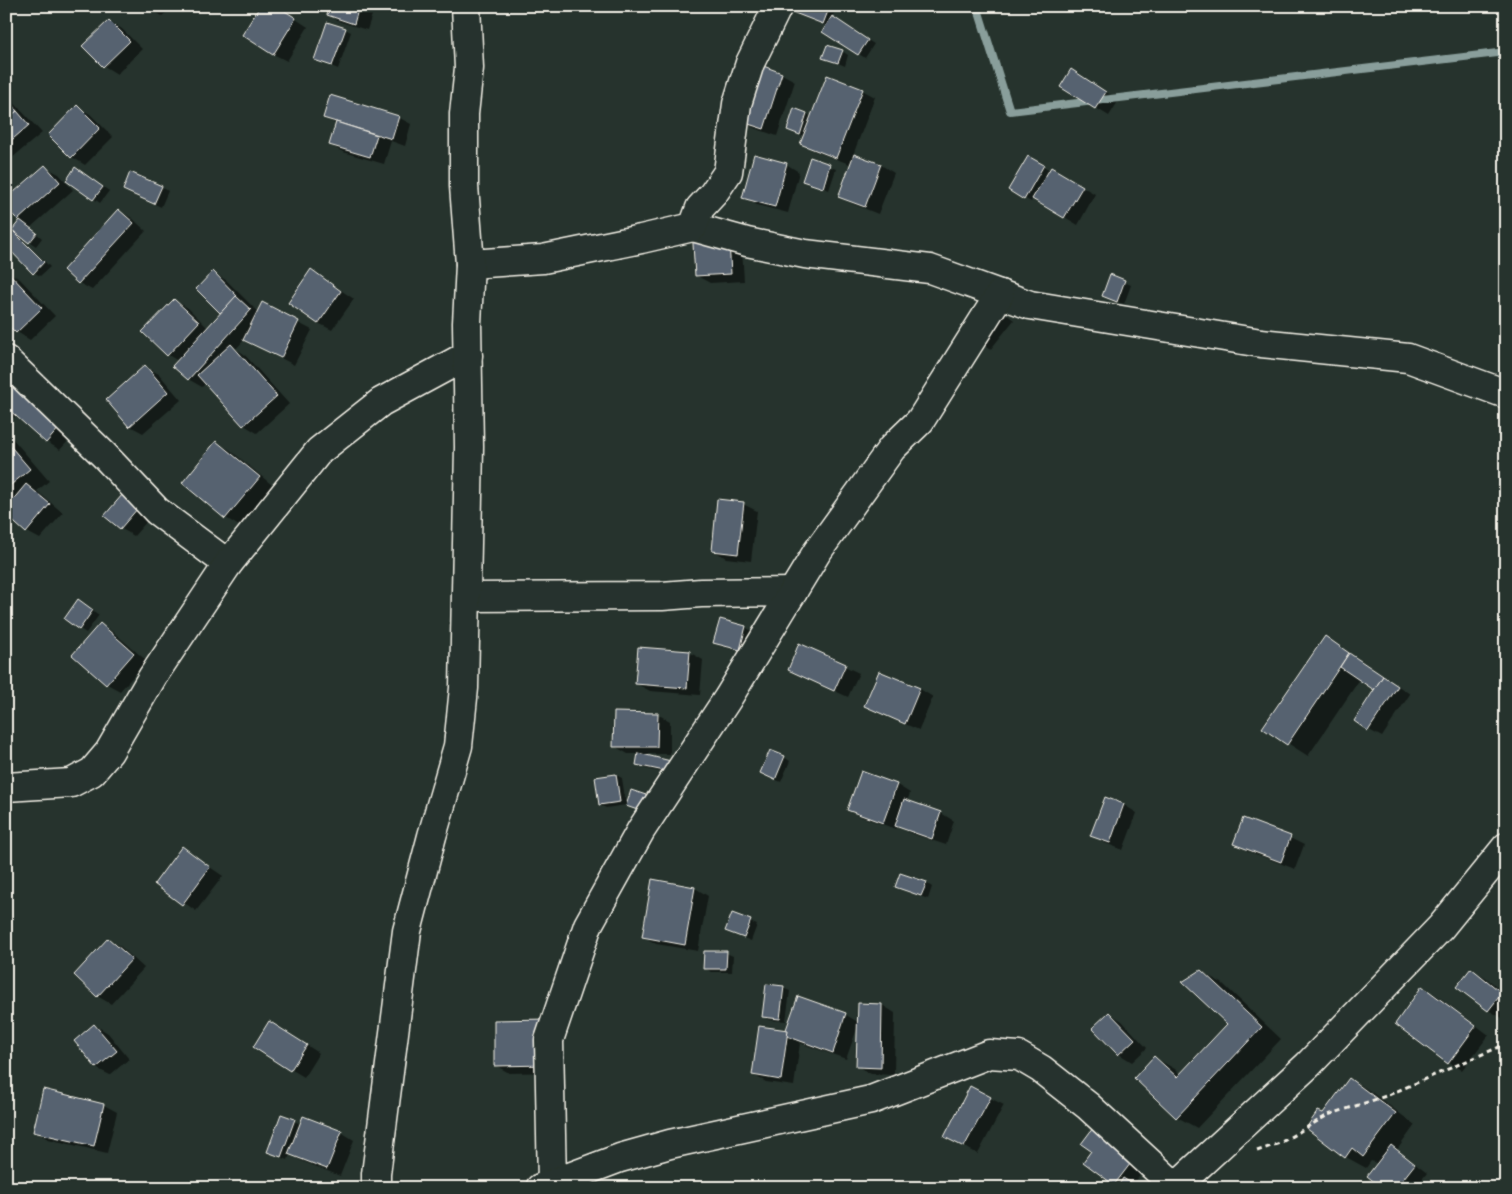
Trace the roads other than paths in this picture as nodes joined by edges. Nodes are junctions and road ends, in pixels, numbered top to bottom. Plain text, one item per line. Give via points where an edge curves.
1 (466, 6) edge
2 (778, 6) edge
3 (693, 226) junction
4 (470, 264) junction
5 (1000, 294) junction
6 (468, 355) junction
7 (9, 368) edge
8 (1506, 394) edge
9 (228, 564) junction
10 (793, 592) junction
11 (468, 597) junction
12 (6, 787) edge
13 (1506, 847) edge
14 (546, 1185) edge
15 (1176, 1187) edge
16 (376, 1188) edge

1 - 4 street via 469,68 464,114 464,186
2 - 3 street via 750,63 738,104 728,172 700,208
3 - 4 street via 543,259
3 - 5 street via 805,254 930,269
4 - 6 street
5 - 8 street via 1030,305 1261,343 1408,358
5 - 10 street via 920,421 892,448 817,552
6 - 9 street via 380,402 319,451
6 - 11 street
7 - 9 street via 104,455 157,511
9 - 12 street via 154,676 109,752 92,772 71,783
10 - 11 street
10 - 14 street via 641,830 588,925 549,1040
11 - 16 street via 458,746 407,931
13 - 15 street via 1441,927 1308,1066
14 - 15 street via 670,1144 871,1100 989,1054 1019,1056 1040,1069 1088,1106

